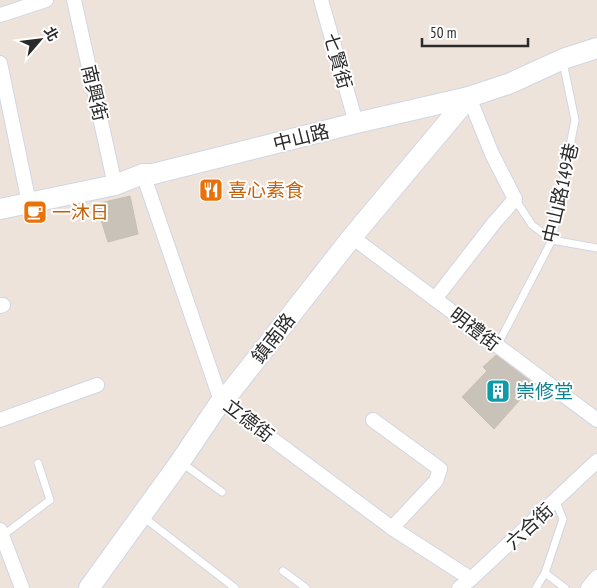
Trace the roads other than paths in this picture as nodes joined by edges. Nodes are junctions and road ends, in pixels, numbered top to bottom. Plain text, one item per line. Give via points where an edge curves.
1 (46, 0) edge
2 (74, 0) edge
3 (321, 0) edge
4 (0, 15) edge
5 (597, 48) edge
6 (563, 59) junction
7 (0, 64) edge
8 (469, 97) junction
9 (356, 123) junction
10 (143, 174) junction
11 (115, 185) junction
12 (514, 199) junction
13 (29, 203) junction
14 (0, 210) edge
15 (352, 237) junction
16 (552, 240) junction
17 (597, 248) edge
18 (435, 299) junction
19 (497, 346) junction
20 (97, 385) dead end
21 (221, 401) junction
22 (0, 420) edge
23 (373, 420) dead end
24 (597, 420) edge
25 (180, 462) junction
26 (597, 462) edge
27 (38, 463) dead end
28 (222, 492) dead end
29 (556, 502) junction
30 (141, 516) junction
31 (392, 528) junction
32 (1, 533) edge
33 (282, 571) dead end
34 (544, 573) junction
35 (597, 577) edge
36 (471, 579) junction
37 (22, 588) edge
38 (89, 588) edge
39 (235, 588) edge
40 (306, 588) edge
41 (459, 588) edge
42 (536, 588) edge
43 (565, 588) edge
44 (588, 588) edge

1 - 4 street
2 - 11 street, 南興街
3 - 9 street, 七賢街
5 - 6 street, 中山路
6 - 8 street, 中山路 via 511,83
6 - 16 lane, 中山路149巷 via 576,120
7 - 13 street
8 - 9 street, 中山路
8 - 12 street
8 - 15 street, 鎮南路
9 - 10 street, 中山路
10 - 11 street, 中山路
10 - 21 street, 立德街
11 - 13 street, 中山路
12 - 16 lane via 532,225
12 - 18 street
13 - 14 street, 中山路
15 - 18 street, 明禮街
15 - 21 street, 鎮南路
16 - 17 lane
16 - 19 lane, 中山路149巷
18 - 19 street, 明禮街
19 - 24 street, 明禮街
20 - 22 street
21 - 25 street, 鎮南路
21 - 31 street, 立德街
23 - 31 street via 440,469 436,481
25 - 28 lane
25 - 30 street, 鎮南路
26 - 29 street, 六合街
27 - 32 lane via 50,500
29 - 34 lane via 563,518
29 - 36 street, 六合街
30 - 38 street, 鎮南路
30 - 39 lane
31 - 36 street, 立德街
32 - 37 street
33 - 40 lane
34 - 42 lane
34 - 43 lane
35 - 44 street
36 - 41 street, 六合街

